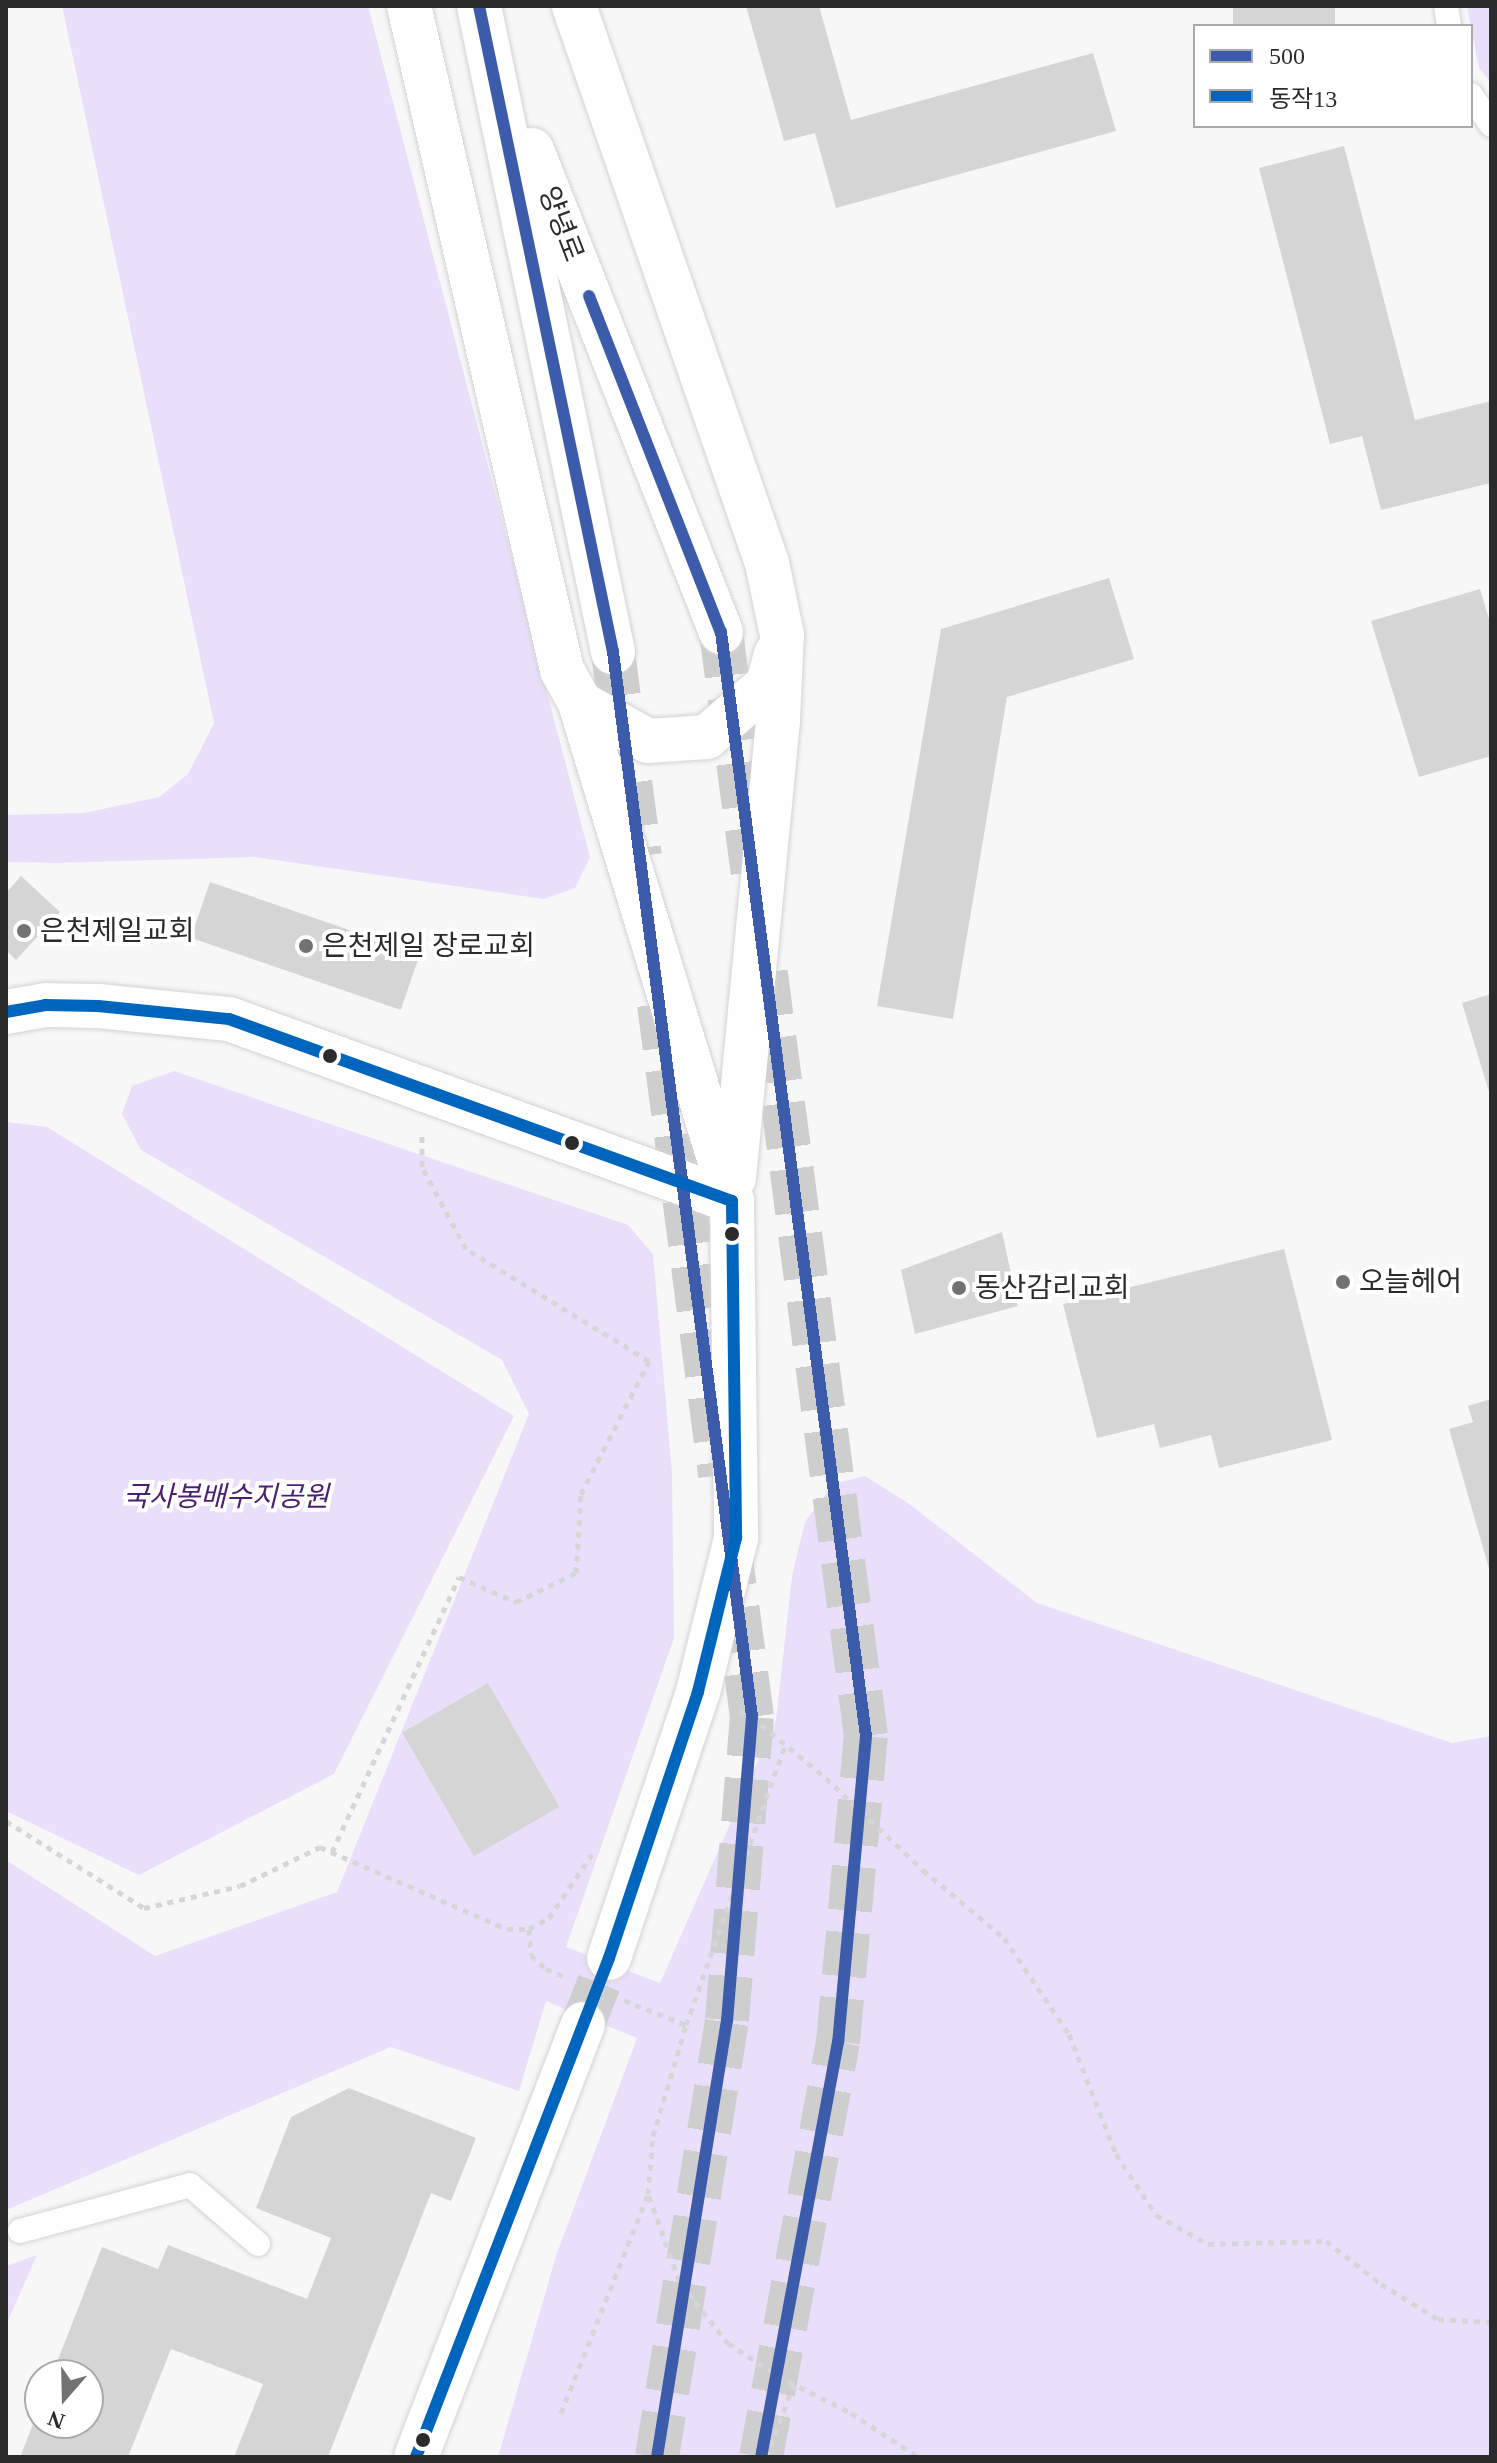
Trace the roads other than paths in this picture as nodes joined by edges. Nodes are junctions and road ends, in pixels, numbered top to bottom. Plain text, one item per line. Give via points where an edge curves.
1 (409, 6) edge
2 (574, 6) edge
3 (484, 23) edge
4 (1473, 98) edge
5 (1491, 125) edge
6 (721, 632) tunnel mouth
7 (782, 635) junction
8 (613, 652) tunnel mouth
9 (580, 703) junction
10 (6, 1012) edge
11 (732, 1201) junction
12 (609, 1958) tunnel mouth
13 (583, 2024) tunnel mouth
14 (20, 2231) dead end
15 (258, 2244) dead end
16 (416, 2457) edge

1 - 9 main road via 562,670
2 - 7 main road via 767,563
3 - 6 main road, 양녕로
3 - 8 main road, 양녕로
4 - 5 lane
7 - 9 main road via 768,684 707,737 648,741
7 - 11 main road
9 - 11 main road
10 - 11 main road via 45,1005 98,1006 229,1019
11 - 12 main road via 736,1538 698,1692
13 - 16 main road
14 - 15 lane via 190,2185

